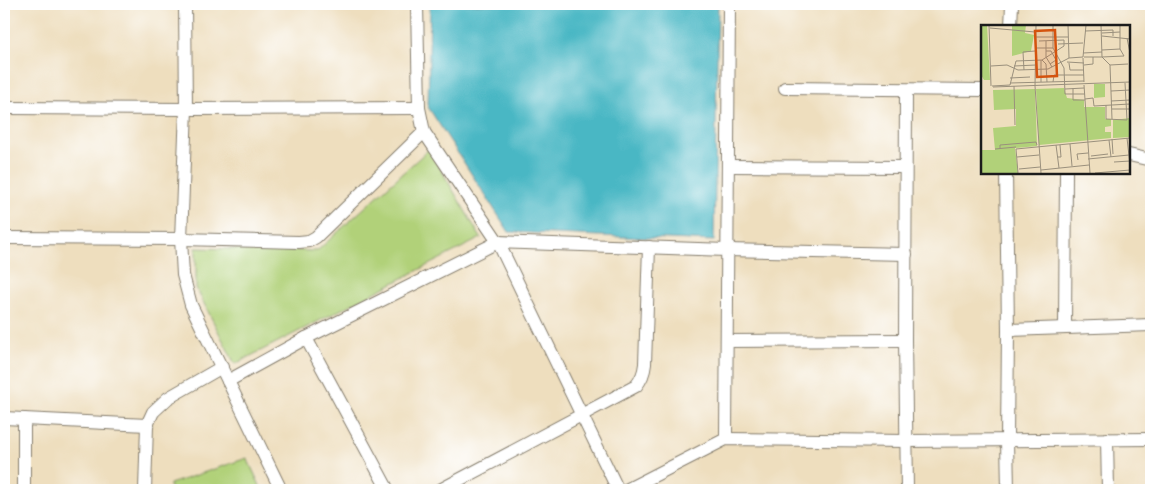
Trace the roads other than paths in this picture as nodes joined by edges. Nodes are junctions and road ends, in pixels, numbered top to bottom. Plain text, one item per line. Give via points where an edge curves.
1 (185, 4) edge
2 (417, 4) edge
3 (729, 4) edge
4 (1012, 4) edge
5 (1011, 25) edge
6 (784, 88) dead end
7 (906, 90) junction
8 (981, 90) edge
9 (4, 108) edge
10 (419, 108) junction
11 (186, 109) junction
12 (424, 132) junction
13 (1130, 155) edge
14 (1151, 160) edge
15 (728, 166) junction
16 (905, 166) junction
17 (1006, 174) edge
18 (1066, 174) edge
19 (4, 238) edge
20 (181, 239) junction
21 (498, 242) junction
22 (649, 247) junction
23 (727, 250) junction
24 (906, 254) junction
25 (1151, 326) edge
26 (1065, 327) junction
27 (1008, 330) junction
28 (306, 338) junction
29 (905, 340) junction
30 (727, 341) junction
31 (222, 367) junction
32 (228, 381) junction
33 (581, 414) junction
34 (4, 418) edge
35 (24, 419) junction
36 (147, 426) junction
37 (726, 439) junction
38 (1107, 439) junction
39 (1151, 439) edge
40 (1007, 440) junction
41 (906, 441) junction
42 (24, 490) edge
43 (145, 490) edge
44 (281, 490) edge
45 (388, 490) edge
46 (440, 490) edge
47 (618, 490) edge
48 (626, 490) edge
49 (907, 490) edge
50 (1008, 490) edge
51 (1108, 490) edge

1 - 11 street
2 - 10 street
3 - 15 street
4 - 5 street
6 - 7 street
7 - 8 street
7 - 16 street
9 - 11 street
10 - 11 street
10 - 12 street
11 - 20 street
12 - 20 street via 309,241
12 - 21 street
13 - 14 street
15 - 16 street
15 - 23 street
16 - 24 street
17 - 27 street
18 - 26 street
19 - 20 street
20 - 31 street via 183,275 191,305
21 - 22 street
21 - 28 street
21 - 33 street
22 - 23 street
22 - 33 street via 644,372 641,380 636,386
23 - 24 street
23 - 30 street
24 - 29 street
25 - 26 street
26 - 27 street
27 - 40 street
28 - 32 street
28 - 45 street
29 - 30 street
29 - 41 street
30 - 37 street
31 - 32 street
31 - 36 street via 168,398 154,412
32 - 44 street
33 - 46 street
33 - 47 street
34 - 35 street
35 - 36 street
35 - 42 street
36 - 43 street
37 - 41 street
37 - 48 street
38 - 39 street
38 - 40 street
38 - 51 street
40 - 41 street
40 - 50 street
41 - 49 street

